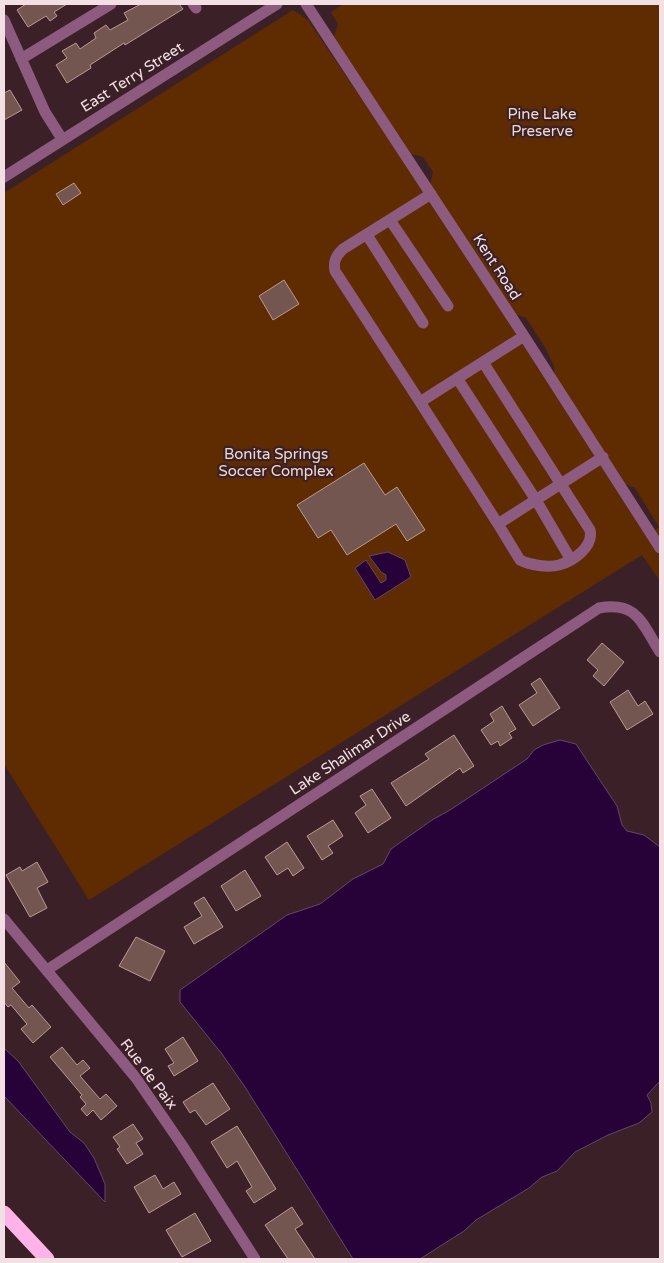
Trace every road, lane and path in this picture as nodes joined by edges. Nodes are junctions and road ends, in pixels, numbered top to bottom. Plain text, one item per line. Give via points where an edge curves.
1 (110, 4) edge
2 (277, 4) edge
3 (306, 4) edge
4 (4, 20) edge
5 (21, 59) junction
6 (62, 139) junction
7 (4, 177) edge
8 (431, 194) junction
9 (390, 220) junction
10 (367, 235) junction
11 (448, 306) dead end
12 (423, 323) dead end
13 (524, 336) junction
14 (483, 362) junction
15 (457, 378) junction
16 (420, 402) junction
17 (603, 457) junction
18 (560, 484) junction
19 (536, 500) junction
20 (498, 524) junction
21 (660, 548) edge
22 (571, 560) junction
23 (660, 652) edge
24 (4, 919) edge
25 (47, 970) junction
26 (4, 1213) edge
27 (47, 1259) edge
28 (255, 1259) edge

1 - 5 street
2 - 6 street, East Terry Street
3 - 8 street, Kent Road
4 - 5 street
5 - 6 street via 45,112
6 - 7 street, East Terry Street
8 - 9 street
8 - 13 street, Kent Road
9 - 10 street
9 - 11 street
10 - 12 street
10 - 16 street via 339,253 334,261 335,271
13 - 14 street
13 - 17 street, Kent Road
14 - 15 street
14 - 18 street
15 - 16 street
15 - 19 street
16 - 20 street
17 - 18 street
17 - 21 street, Kent Road
18 - 19 street
18 - 22 street via 592,536 582,552
19 - 20 street
19 - 22 street
20 - 22 street via 520,560 558,566
23 - 25 street, Lake Shalimar Drive via 634,613 623,606 599,608
24 - 25 street, Rue de Paix
25 - 28 street, Rue de Paix via 141,1086
26 - 27 highway

